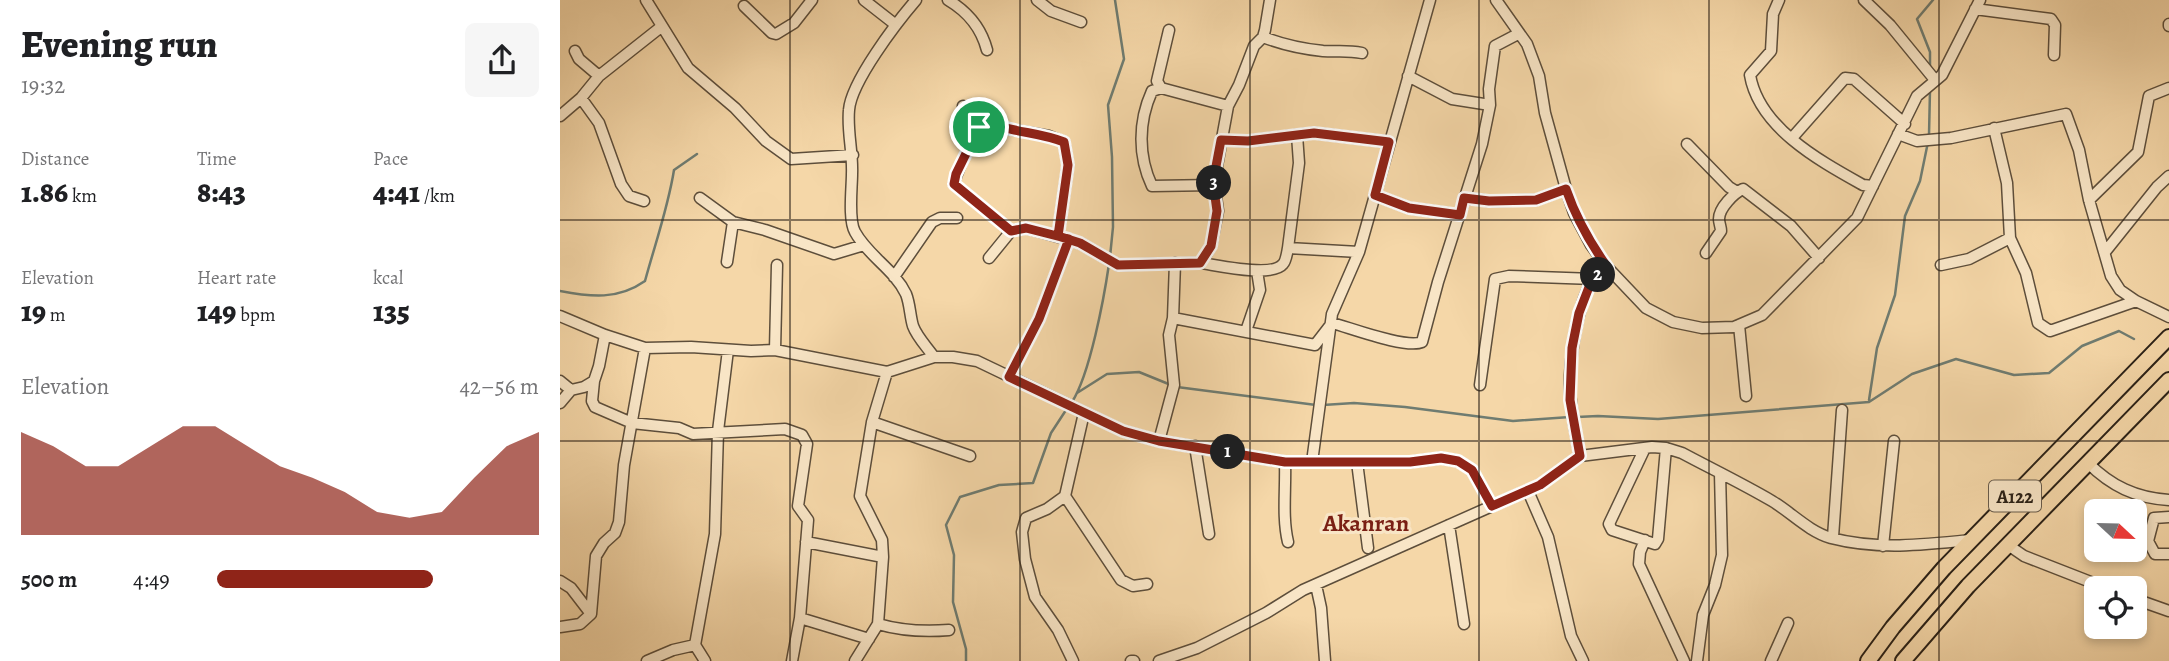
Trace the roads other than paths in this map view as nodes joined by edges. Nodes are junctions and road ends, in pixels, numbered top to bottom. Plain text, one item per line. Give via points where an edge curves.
1 (646, 0) edge
2 (812, 0) edge
3 (863, 0) edge
4 (916, 0) edge
5 (948, 0) edge
6 (1037, 0) edge
7 (1270, 0) edge
8 (1430, 0) edge
9 (1496, 0) edge
10 (1779, 0) edge
11 (1864, 0) edge
12 (1977, 4) edge
13 (744, 6) dead end
14 (1081, 22) dead end
15 (896, 25) junction
16 (661, 27) junction
17 (1170, 30) dead end
18 (1518, 34) junction
19 (1263, 37) junction
20 (987, 50) dead end
21 (575, 51) dead end
22 (1362, 53) dead end
23 (2054, 55) dead end
24 (599, 76) junction
25 (1408, 76) junction
26 (1935, 80) junction
27 (1161, 88) junction
28 (2169, 88) edge
29 (581, 98) junction
30 (1490, 105) junction
31 (963, 106) dead end
32 (1227, 106) junction
33 (560, 116) edge
34 (982, 119) junction
35 (1905, 124) junction
36 (1994, 128) junction
37 (1898, 134) junction
38 (1297, 135) junction
39 (1792, 138) junction
40 (1221, 140) junction
41 (1389, 142) junction
42 (1687, 144) dead end
43 (853, 155) junction
44 (2169, 176) edge
45 (1214, 185) junction
46 (1873, 186) junction
47 (1566, 189) junction
48 (1737, 192) junction
49 (1375, 195) junction
50 (700, 198) dead end
51 (1464, 198) junction
52 (2089, 200) junction
53 (644, 201) dead end
54 (1460, 215) junction
55 (957, 218) dead end
56 (733, 222) junction
57 (1011, 231) junction
58 (1064, 237) junction
59 (2010, 238) junction
60 (864, 245) junction
61 (1288, 248) junction
62 (1359, 252) junction
63 (2105, 252) junction
64 (1706, 253) dead end
65 (989, 258) dead end
66 (1819, 258) junction
67 (727, 262) dead end
68 (1175, 263) junction
69 (1200, 263) junction
70 (777, 265) dead end
71 (1941, 265) dead end
72 (1608, 268) junction
73 (1257, 271) junction
74 (894, 278) junction
75 (1594, 279) junction
76 (2136, 301) junction
77 (560, 316) edge
78 (2169, 317) edge
79 (1173, 318) junction
80 (1332, 323) junction
81 (1739, 325) junction
82 (1247, 331) junction
83 (605, 335) junction
84 (2169, 337) edge
85 (645, 348) junction
86 (728, 350) junction
87 (775, 350) junction
88 (934, 357) junction
89 (887, 372) junction
90 (1009, 377) junction
91 (2169, 380) edge
92 (560, 381) edge
93 (594, 381) junction
94 (1480, 385) dead end
95 (571, 390) junction
96 (1746, 396) dead end
97 (560, 403) edge
98 (1074, 408) junction
99 (1842, 410) dead end
100 (872, 422) junction
101 (632, 423) junction
102 (718, 431) junction
103 (1159, 441) junction
104 (1894, 441) dead end
105 (1195, 446) junction
106 (1666, 447) junction
107 (1646, 448) junction
108 (970, 456) dead end
109 (1580, 456) junction
110 (1285, 462) junction
111 (1312, 462) junction
112 (1357, 462) junction
113 (2088, 463) junction
114 (1720, 473) junction
115 (1528, 491) junction
116 (1065, 496) junction
117 (2169, 500) edge
118 (1492, 506) junction
119 (2169, 517) edge
120 (1449, 525) junction
121 (1209, 534) dead end
122 (1833, 537) junction
123 (1645, 540) junction
124 (1971, 540) junction
125 (806, 542) junction
126 (1288, 542) dead end
127 (2008, 545) junction
128 (1883, 546) junction
129 (1368, 548) dead end
130 (2169, 554) edge
131 (883, 557) junction
132 (2084, 579) edge
133 (560, 581) edge
134 (1147, 584) dead end
135 (1316, 585) junction
136 (2147, 603) edge
137 (2169, 611) edge
138 (591, 614) junction
139 (800, 618) junction
140 (1788, 623) dead end
141 (878, 624) junction
142 (1464, 624) dead end
143 (560, 625) edge
144 (949, 630) dead end
145 (869, 639) junction
146 (695, 645) junction
147 (647, 661) edge
148 (705, 661) edge
149 (792, 661) edge
150 (855, 661) edge
151 (1073, 661) edge
152 (1159, 661) edge
153 (1325, 661) edge
154 (1583, 661) edge
155 (1684, 661) edge
156 (1697, 661) edge
157 (1771, 661) edge
158 (1868, 661) edge
159 (1903, 661) edge

1 - 16 street
2 - 13 street via 793,23 776,34
3 - 15 street
4 - 15 street
5 - 20 street via 971,16
6 - 14 street via 1051,11
7 - 19 street
8 - 25 street
9 - 18 street
10 - 39 street via 1773,14 1771,51 1750,75 1766,113
11 - 26 street
12 - 23 street via 2051,19
12 - 26 street via 1942,75
15 - 43 street via 849,106
16 - 24 street
16 - 43 street via 688,68 790,159
17 - 27 street via 1157,81
18 - 30 street via 1495,46
18 - 47 street via 1527,44 1539,76
19 - 22 street via 1320,50
19 - 32 street via 1254,46
21 - 24 street
24 - 29 street
25 - 30 street via 1452,99
25 - 41 street
26 - 35 street via 1917,96
27 - 32 street
27 - 45 street via 1153,91 1146,103 1141,144 1141,158 1152,186
28 - 52 street via 2149,96 2138,152
29 - 33 street
29 - 53 street via 599,123 621,184 629,196
30 - 51 street
31 - 34 street
32 - 40 street
34 - 57 street via 954,184
34 - 58 street via 997,127 1064,142 1068,165
35 - 37 street
35 - 39 street via 1854,79 1845,78
36 - 37 street via 1917,141
36 - 52 street via 2066,114
36 - 59 street via 2007,183
37 - 46 street
38 - 40 street
38 - 41 street
38 - 61 street via 1299,163
39 - 46 street via 1805,152 1863,185
40 - 45 street
41 - 49 street
42 - 48 street
43 - 60 street via 853,230
44 - 63 street
45 - 69 street via 1217,211 1211,246
46 - 66 street via 1857,218
47 - 51 street via 1536,200
47 - 72 street via 1591,245
48 - 64 street via 1723,209 1721,231
48 - 66 street via 1749,192 1775,212
49 - 54 street via 1409,208
49 - 62 street
50 - 56 street
51 - 54 street
52 - 63 street
54 - 80 street via 1422,342 1395,342
55 - 74 street via 932,222
56 - 60 street via 834,254
56 - 67 street
57 - 58 street via 1026,228
57 - 65 street
58 - 68 street via 1118,265
58 - 90 street via 1039,319
59 - 71 street via 1969,259
59 - 76 street via 2042,328 2050,331
60 - 74 street
61 - 62 street
61 - 73 street via 1283,264
62 - 80 street
63 - 76 street via 2111,276 2120,290
66 - 81 street via 1762,315
68 - 69 street
68 - 79 street
69 - 73 street
70 - 87 street
72 - 75 street
72 - 81 street via 1646,307 1673,322 1702,328
73 - 82 street via 1260,290
74 - 88 street via 906,295 914,329
75 - 94 street via 1495,279
75 - 109 street via 1579,313 1572,348 1570,400
76 - 78 street
77 - 83 street
79 - 82 street
79 - 103 street via 1169,335 1174,385
80 - 82 street via 1315,345
80 - 111 street
81 - 96 street
83 - 85 street
83 - 93 street
84 - 124 highway, A122
85 - 86 street
85 - 101 street
86 - 87 street
86 - 102 street
87 - 89 street
88 - 89 street
88 - 90 street via 977,362
89 - 100 street
90 - 98 street
91 - 113 highway, A122
92 - 95 street
93 - 95 street
93 - 101 street via 595,407
95 - 97 street
98 - 103 street via 1123,431
98 - 116 street
99 - 122 street
100 - 108 street
100 - 131 street via 860,496 882,540
101 - 102 street via 693,433
101 - 138 street via 619,522 596,556
102 - 125 street via 785,429 802,435 807,444 798,506 808,520
102 - 146 street via 715,534
103 - 105 street
104 - 128 street
105 - 110 street
105 - 121 street
106 - 107 street
106 - 114 street
106 - 123 street via 1658,539 1655,544
107 - 109 street
107 - 123 street via 1609,524 1612,530
109 - 115 street
110 - 111 street
110 - 126 street
111 - 112 street
112 - 118 street via 1458,461 1472,470
112 - 129 street
113 - 117 street via 2116,487
113 - 127 highway, A122
114 - 122 street via 1809,528
114 - 156 street via 1722,555 1703,615
115 - 118 street
115 - 154 street via 1548,537 1571,636
116 - 134 street via 1121,580 1133,586
116 - 151 street via 1026,518 1022,532 1035,597
118 - 120 street
119 - 130 street via 2154,518 2148,541 2155,554
120 - 135 street
120 - 142 street
122 - 128 street
123 - 155 street via 1639,564
124 - 128 street
124 - 158 highway, A122 via 1917,598
125 - 131 street
125 - 139 street
127 - 132 street
127 - 159 highway, A122
131 - 141 street
133 - 138 street
135 - 152 street via 1196,648
135 - 153 street
136 - 137 street
138 - 143 street via 580,624
139 - 145 street
139 - 149 street
140 - 157 street
141 - 144 street via 919,632
141 - 145 street
145 - 150 street
146 - 147 street
146 - 148 street

